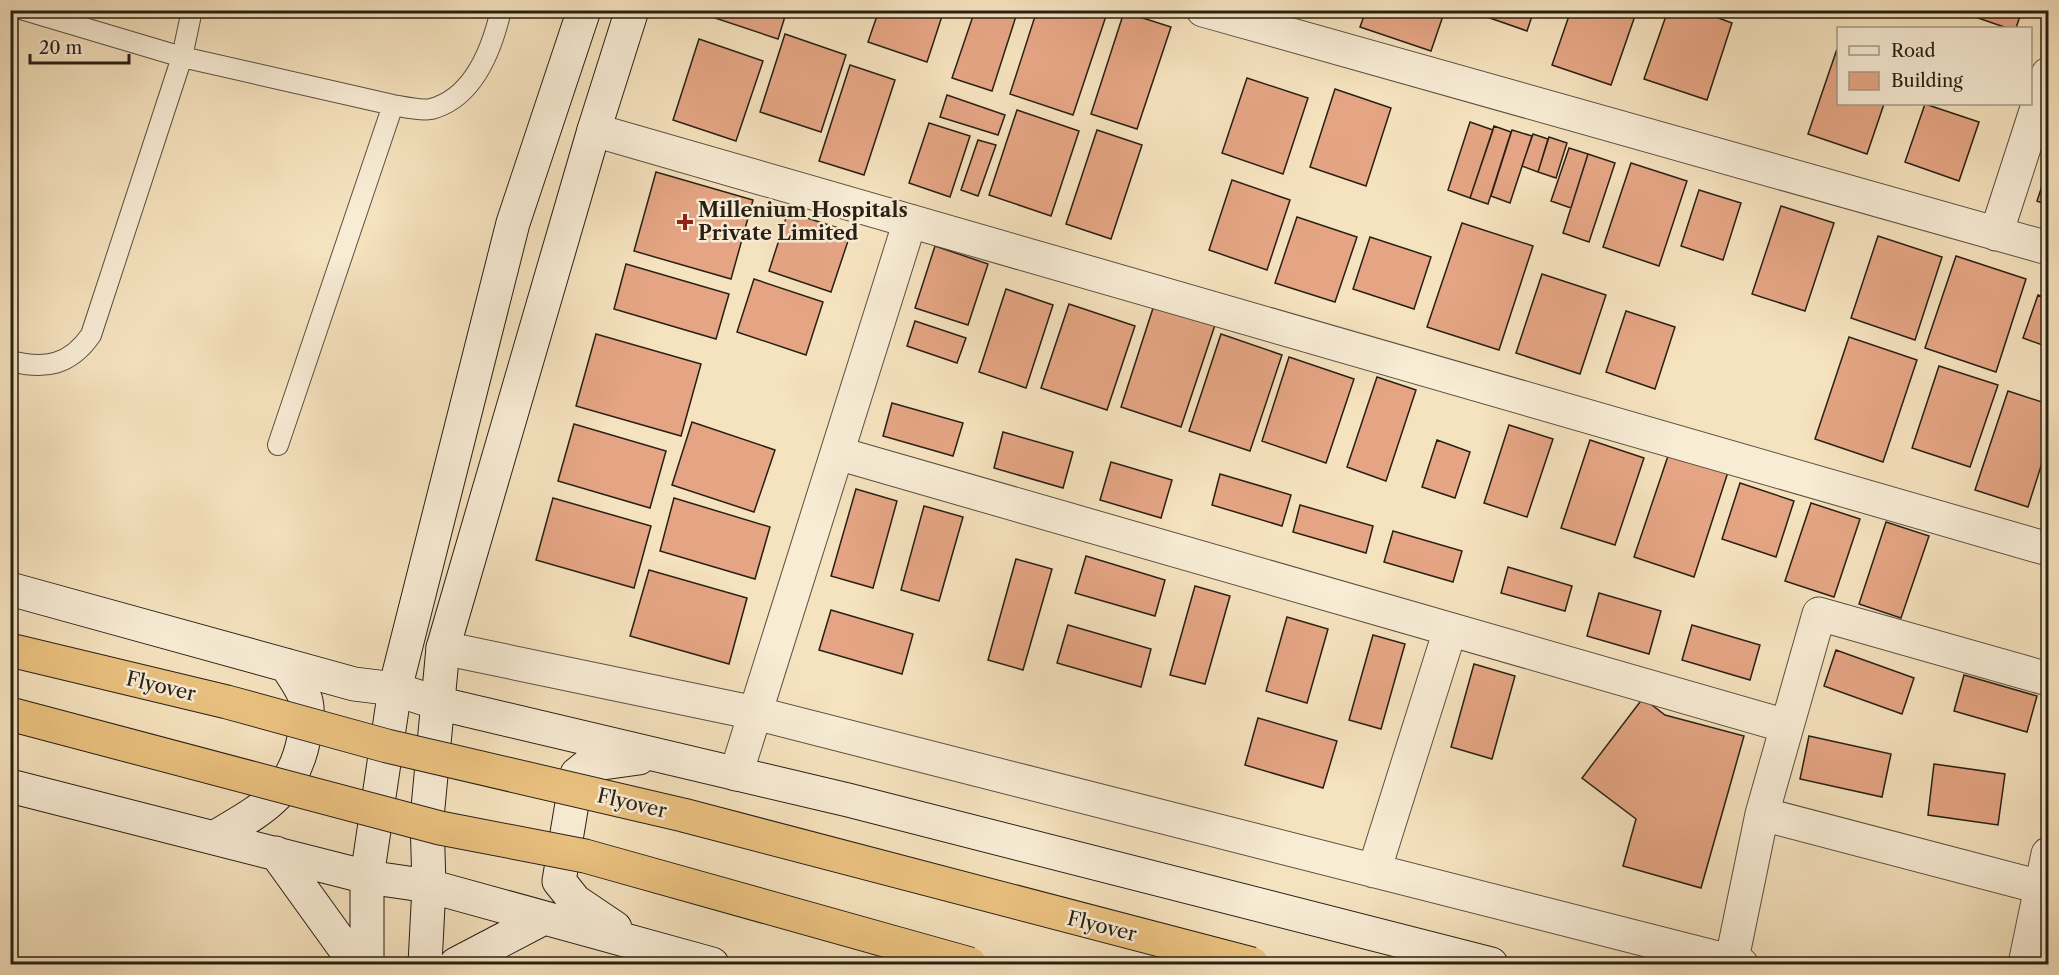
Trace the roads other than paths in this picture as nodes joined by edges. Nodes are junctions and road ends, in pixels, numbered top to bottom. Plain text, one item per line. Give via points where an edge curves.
1 (24, 10) edge
2 (192, 10) edge
3 (501, 10) edge
4 (584, 10) edge
5 (632, 10) edge
6 (1203, 10) edge
7 (182, 57) junction
8 (2049, 74) edge
9 (393, 105) junction
10 (594, 130) junction
11 (910, 221) junction
12 (1996, 234) junction
13 (2049, 248) edge
14 (10, 360) edge
15 (278, 445) dead end
16 (837, 453) junction
17 (2049, 549) edge
18 (10, 589) edge
19 (1450, 630) junction
20 (443, 648) junction
21 (10, 650) edge
22 (286, 665) junction
23 (2049, 679) edge
24 (395, 689) junction
25 (437, 703) junction
26 (755, 713) junction
27 (10, 714) edge
28 (1786, 726) junction
29 (660, 755) junction
30 (736, 774) junction
31 (10, 786) edge
32 (1762, 814) junction
33 (214, 838) junction
34 (276, 853) junction
35 (2049, 854) edge
36 (1374, 871) junction
37 (367, 877) junction
38 (429, 886) junction
39 (2040, 887) junction
40 (544, 918) junction
41 (639, 944) junction
42 (356, 964) edge
43 (367, 964) edge
44 (425, 964) edge
45 (456, 964) edge
46 (712, 964) edge
47 (970, 964) edge
48 (1252, 964) edge
49 (1491, 964) edge
50 (1734, 964) edge
51 (2025, 964) edge

1 - 7 lane
2 - 7 lane
3 - 9 lane via 495,36 476,74 453,100 429,110
4 - 24 street via 513,223
5 - 10 street
6 - 12 street
7 - 9 lane
7 - 14 lane via 91,335 80,351 64,361 45,365
8 - 12 street
9 - 15 lane
10 - 11 street
10 - 20 street
11 - 16 street
11 - 17 street
12 - 13 street
16 - 19 street
16 - 26 street
18 - 22 street
19 - 28 street
19 - 36 street
20 - 25 street
20 - 26 street
21 - 48 highway, Flyover, bridge via 227,702 387,746 683,815
22 - 24 street via 354,684
22 - 33 street via 306,699 308,716 294,771 264,807
23 - 28 street via 1820,615
24 - 25 street
24 - 37 street
25 - 29 street
25 - 38 street via 426,818
26 - 30 street
26 - 36 street
27 - 47 highway, bridge via 440,828 585,856
28 - 32 street
29 - 30 street
29 - 41 street via 588,765 577,774 559,881 574,901
30 - 49 street
31 - 33 street
32 - 39 street
32 - 50 street
33 - 34 street
34 - 37 street
34 - 42 street
35 - 39 street
36 - 50 street
37 - 38 street
37 - 43 street
38 - 40 street
38 - 44 street
39 - 51 street
40 - 41 street
40 - 45 street
41 - 46 street

